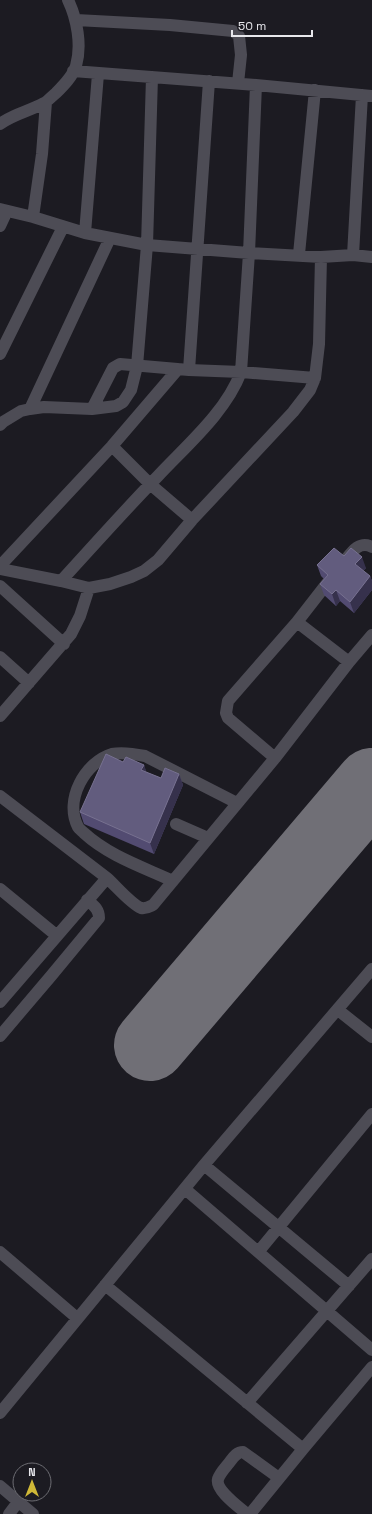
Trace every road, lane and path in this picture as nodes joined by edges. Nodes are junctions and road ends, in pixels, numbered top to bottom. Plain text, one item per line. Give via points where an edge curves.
1 (68, 0) edge
2 (76, 20) junction
3 (74, 72) junction
4 (98, 74) junction
5 (152, 78) junction
6 (208, 81) junction
7 (238, 83) junction
8 (256, 84) junction
9 (315, 90) junction
10 (367, 95) edge
11 (46, 102) junction
12 (0, 124) edge
13 (3, 210) edge
14 (34, 218) junction
15 (0, 226) edge
16 (63, 227) junction
17 (85, 233) junction
18 (110, 238) junction
19 (147, 245) junction
20 (197, 250) junction
21 (248, 253) junction
22 (300, 254) junction
23 (321, 256) junction
24 (353, 256) junction
25 (372, 257) edge
26 (0, 354) edge
27 (137, 366) junction
28 (184, 369) junction
29 (241, 372) junction
30 (315, 378) junction
31 (92, 408) junction
32 (30, 409) junction
33 (1, 422) edge
34 (112, 446) junction
35 (150, 484) junction
36 (192, 520) junction
37 (372, 547) edge
38 (0, 568) edge
39 (61, 581) junction
40 (0, 586) edge
41 (88, 588) junction
42 (297, 622) junction
43 (372, 635) edge
44 (64, 644) junction
45 (0, 658) edge
46 (349, 662) junction
47 (28, 683) junction
48 (0, 716) edge
49 (275, 758) junction
50 (0, 796) edge
51 (237, 803) junction
52 (176, 824) dead end
53 (208, 838) junction
54 (107, 878) junction
55 (173, 881) junction
56 (0, 889) edge
57 (88, 900) junction
58 (56, 935) junction
59 (372, 969) edge
60 (0, 1002) edge
61 (338, 1010) junction
62 (0, 1036) edge
63 (372, 1037) edge
64 (372, 1114) edge
65 (204, 1165) junction
66 (185, 1189) junction
67 (279, 1227) junction
68 (259, 1251) junction
69 (0, 1252) edge
70 (372, 1259) edge
71 (105, 1285) junction
72 (349, 1286) junction
73 (327, 1311) junction
74 (77, 1318) junction
75 (372, 1350) edge
76 (372, 1367) edge
77 (247, 1403) junction
78 (0, 1413) edge
79 (303, 1449) junction
80 (279, 1478) junction
81 (0, 1486) edge
82 (12, 1497) edge
83 (18, 1502) joint
84 (9, 1514) edge
85 (33, 1514) edge
86 (248, 1514) edge

1 - 2 street
2 - 3 street via 78,54
2 - 7 street via 234,31 239,36 241,47
3 - 4 street
3 - 11 street
4 - 5 street
4 - 17 street
5 - 6 street
5 - 19 street
6 - 7 street
6 - 20 street
7 - 8 street
8 - 9 street
8 - 21 street
9 - 10 street
9 - 22 street
10 - 24 street
11 - 12 street via 10,117
11 - 14 street
13 - 14 street
13 - 15 street
14 - 16 street
16 - 17 street
16 - 26 street
17 - 18 street
18 - 19 street
18 - 32 street
19 - 20 street
19 - 27 street
20 - 21 street
20 - 28 street
21 - 22 street
21 - 29 street
22 - 23 street
23 - 24 street
23 - 30 street via 319,344
24 - 25 street
27 - 28 street
27 - 31 street via 120,364 114,368
27 - 31 street via 131,390 123,402 108,408
28 - 29 street
28 - 34 street
29 - 30 street
29 - 35 street via 223,404
30 - 36 street via 310,390 293,412
31 - 32 street
32 - 33 street
34 - 35 street
34 - 38 street
35 - 36 street
35 - 39 street
36 - 41 street via 158,560 144,571 110,584
37 - 42 street via 356,547
38 - 39 street
39 - 41 street
40 - 44 street
41 - 44 street via 77,624
42 - 46 street
42 - 49 street via 226,706 228,718
43 - 46 street
44 - 47 street
45 - 47 street
46 - 49 street
47 - 48 street
49 - 51 street
50 - 54 street
51 - 53 street
51 - 55 street via 145,756 113,754 99,760 91,768 79,784 75,796 74,807 78,827 96,844
52 - 53 street
53 - 55 street
54 - 55 street via 141,908 153,905
54 - 57 street
56 - 58 street
57 - 58 street
57 - 62 street via 96,908 99,918
58 - 60 street
59 - 61 street
61 - 63 street
61 - 65 street
64 - 67 street
65 - 66 street
65 - 67 street
66 - 68 street
66 - 71 street
67 - 68 street
67 - 72 street
68 - 73 street
69 - 74 street
70 - 72 street
71 - 74 street
71 - 77 street
72 - 73 street
73 - 75 street
73 - 77 street
74 - 78 street
76 - 79 street
77 - 79 street
79 - 80 street
80 - 86 street
80 - 86 street via 243,1452 236,1454 221,1473 219,1487
81 - 82 street
83 - 84 street
83 - 85 street

